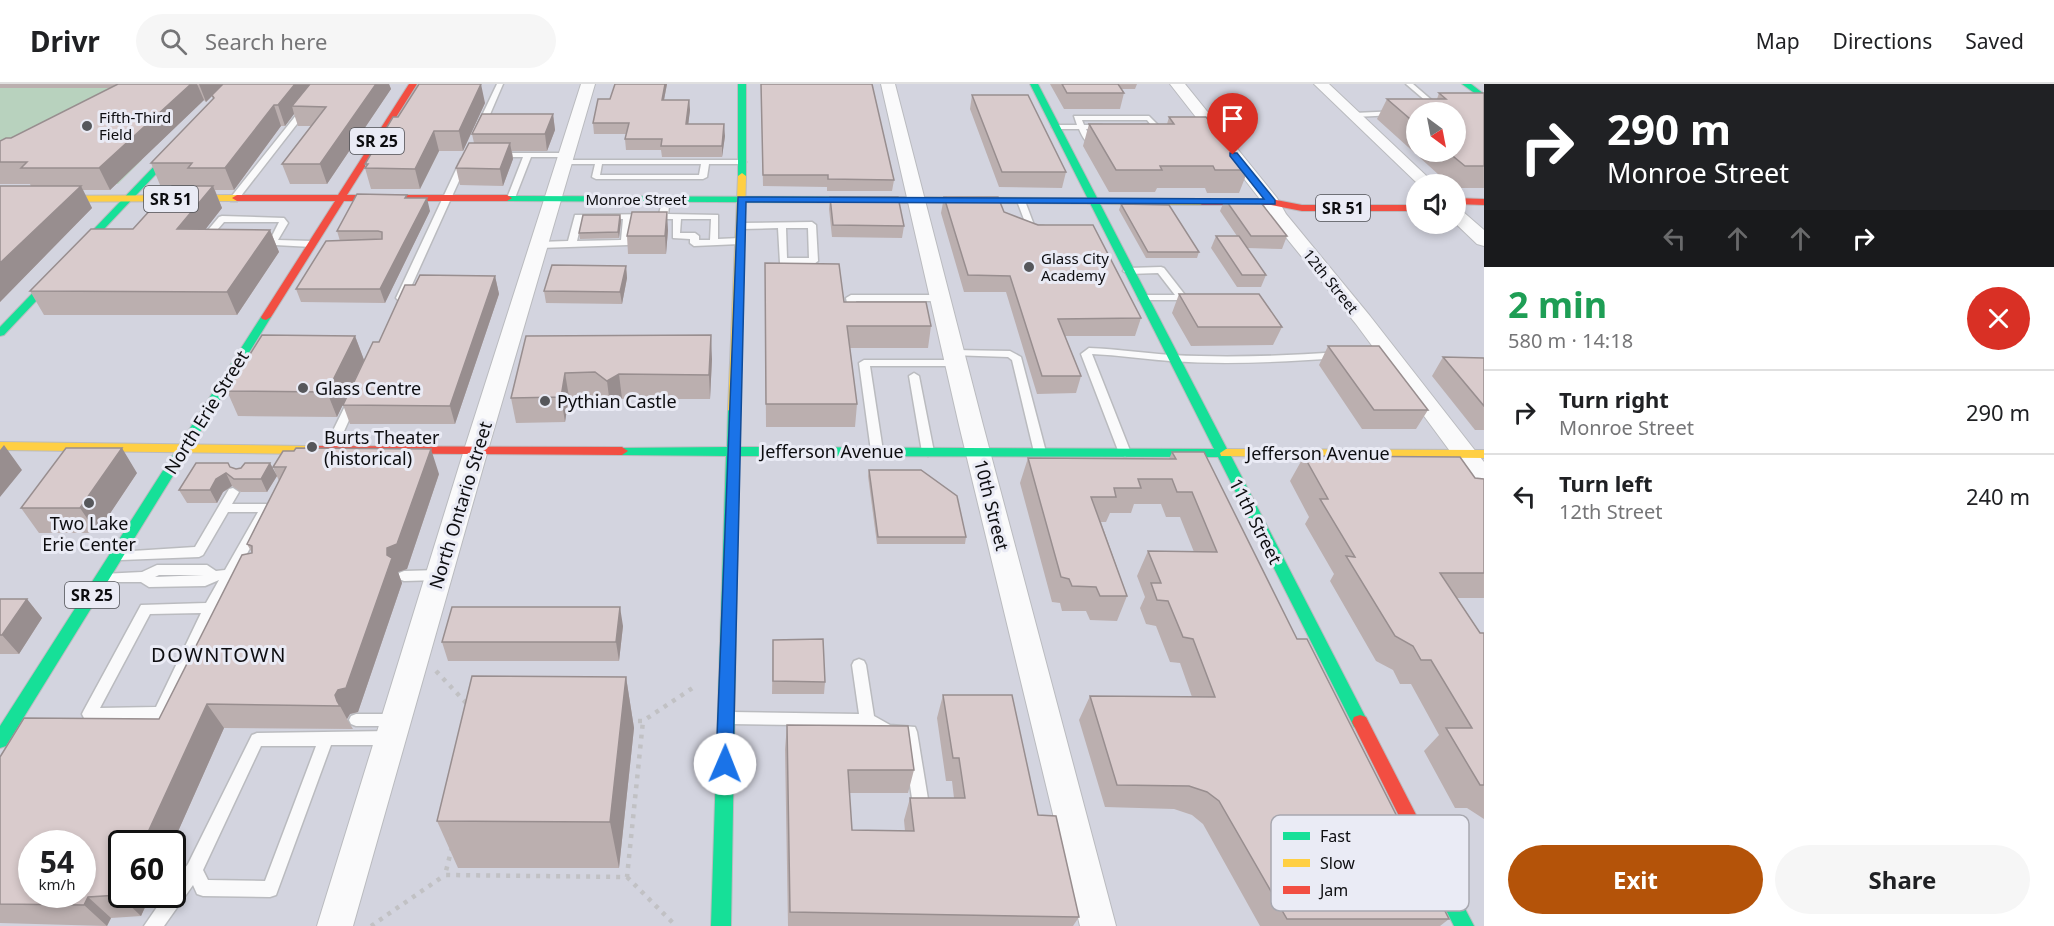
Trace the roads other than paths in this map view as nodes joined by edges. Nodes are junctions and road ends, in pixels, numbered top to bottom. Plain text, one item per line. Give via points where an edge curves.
1 (237, 84) edge
2 (326, 84) edge
3 (413, 84) edge
4 (500, 84) edge
5 (588, 84) edge
6 (742, 84) edge
7 (888, 84) edge
8 (1034, 84) edge
9 (1177, 84) edge
10 (1321, 84) edge
11 (1409, 84) edge
12 (1466, 84) edge
13 (1479, 100) edge
14 (1431, 102) edge
15 (1484, 103) edge
16 (1401, 113) edge
17 (1354, 115) junction
18 (1056, 127) junction
19 (1081, 127) junction
20 (1150, 136) edge
21 (475, 138) edge
22 (1110, 141) edge
23 (468, 155) edge
24 (488, 155) edge
25 (528, 155) junction
26 (565, 159) junction
27 (599, 162) junction
28 (705, 162) junction
29 (742, 162) junction
30 (1416, 174) edge
31 (1406, 197) edge
32 (342, 198) junction
33 (447, 198) junction
34 (511, 198) junction
35 (553, 198) junction
36 (603, 198) junction
37 (0, 199) edge
38 (128, 199) junction
39 (236, 199) junction
40 (666, 199) junction
41 (742, 199) junction
42 (917, 201) junction
43 (1021, 201) junction
44 (1466, 201) edge
45 (1093, 202) junction
46 (1271, 202) junction
47 (1484, 202) edge
48 (1406, 208) edge
49 (628, 216) junction
50 (663, 216) junction
51 (677, 216) junction
52 (601, 218) junction
53 (222, 219) junction
54 (1466, 224) edge
55 (741, 226) junction
56 (782, 226) junction
57 (695, 227) junction
58 (1053, 228) edge
59 (219, 240) edge
60 (1484, 240) edge
61 (740, 241) junction
62 (251, 242) edge
63 (714, 242) junction
64 (272, 243) junction
65 (539, 244) junction
66 (572, 244) junction
67 (313, 248) junction
68 (1128, 271) junction
69 (1142, 298) junction
70 (1182, 298) junction
71 (1202, 298) edge
72 (940, 308) junction
73 (394, 311) edge
74 (865, 313) edge
75 (6, 320) edge
76 (0, 333) edge
77 (1351, 354) edge
78 (955, 358) junction
79 (1172, 358) junction
80 (914, 376) dead end
81 (359, 386) edge
82 (0, 446) edge
83 (183, 449) junction
84 (330, 449) junction
85 (476, 450) junction
86 (733, 451) junction
87 (877, 452) junction
88 (928, 452) junction
89 (978, 452) junction
90 (1040, 452) junction
91 (1125, 453) junction
92 (1221, 453) junction
93 (1474, 454) edge
94 (1484, 479) edge
95 (233, 492) dead end
96 (224, 508) junction
97 (117, 555) junction
98 (229, 574) junction
99 (248, 574) edge
100 (404, 576) dead end
101 (439, 576) junction
102 (103, 577) junction
103 (210, 608) junction
104 (859, 665) dead end
105 (726, 718) junction
106 (356, 720) dead end
107 (867, 720) junction
108 (393, 729) junction
109 (326, 739) junction
110 (0, 741) edge
111 (921, 805) edge
112 (1407, 815) edge
113 (194, 870) junction
114 (1456, 911) edge
115 (153, 926) edge
116 (335, 926) edge
117 (721, 926) edge
118 (1098, 926) edge
119 (1464, 926) edge

1 - 38 main road
2 - 39 lane
3 - 32 main road, North Erie Street / SR 25
4 - 21 lane
5 - 26 street, North Ontario Street
6 - 29 main road
7 - 42 street, 10th Street
8 - 18 main road, 11th Street
9 - 46 street, 12th Street
10 - 17 street
11 - 14 lane
12 - 13 main road
13 - 15 lane
16 - 17 lane
17 - 30 street
18 - 19 lane
18 - 45 main road, 11th Street
19 - 20 lane via 1155,127 1159,134
19 - 22 lane via 1088,141
23 - 33 lane
24 - 25 lane
25 - 26 lane
25 - 34 lane
26 - 27 lane
26 - 35 street, North Ontario Street
27 - 28 lane
27 - 28 lane via 596,177 703,177
28 - 29 lane
29 - 41 main road
31 - 46 main road, Monroe Street / SR 51 via 1293,198
32 - 33 main road, Monroe Street / SR 51
32 - 39 main road, Monroe Street / SR 51
32 - 67 main road, North Erie Street / SR 25
33 - 34 main road, Monroe Street / SR 51
33 - 73 lane
34 - 35 main road, Monroe Street / SR 51
35 - 36 main road, Monroe Street / SR 51
35 - 65 street, North Ontario Street
36 - 40 main road, Monroe Street / SR 51
36 - 52 lane
37 - 38 main road, Monroe Street / SR 51
38 - 39 main road, Monroe Street / SR 51
38 - 75 main road
39 - 53 lane
40 - 41 main road, Monroe Street / SR 51
40 - 50 lane
41 - 42 main road, Monroe Street / SR 51
41 - 55 main road
42 - 43 main road, Monroe Street / SR 51
42 - 72 street, 10th Street
43 - 45 main road, Monroe Street / SR 51
43 - 58 lane via 1031,228
44 - 47 main road
45 - 46 main road, Monroe Street / SR 51
45 - 68 main road, 11th Street via 1101,229
46 - 48 main road, Monroe Street / SR 51 via 1302,208
46 - 93 street, 12th Street via 1278,216 1363,320 1382,353
49 - 50 lane
49 - 52 lane
49 - 66 lane via 625,243
50 - 51 lane
51 - 57 lane
51 - 57 lane via 676,236
52 - 66 lane via 578,217
53 - 59 lane via 206,238
53 - 64 lane via 281,220 284,223
54 - 60 street
55 - 56 lane
55 - 61 main road
56 - 56 lane via 783,261 814,261 812,225
57 - 63 lane via 694,243
57 - 63 lane via 715,217
61 - 63 lane
61 - 86 main road
62 - 64 lane
64 - 67 lane
65 - 66 lane
65 - 85 street, North Ontario Street
67 - 83 main road, North Erie Street / SR 25
68 - 69 main road, 11th Street
68 - 70 lane via 1161,270
69 - 70 lane
69 - 79 main road, 11th Street
70 - 71 lane
72 - 74 lane via 915,302 851,298 854,313
72 - 78 street, 10th Street
75 - 76 main road
77 - 79 lane via 1278,359
78 - 87 lane via 864,363
78 - 89 street, 10th Street
78 - 90 lane via 1010,354 1017,359
79 - 91 lane via 1120,352 1086,354
79 - 92 main road, 11th Street
80 - 88 lane
81 - 84 lane
82 - 83 main road, Jefferson Avenue
83 - 84 main road, Jefferson Avenue via 297,454
83 - 97 main road, North Erie Street / SR 25
84 - 85 main road, Jefferson Avenue
85 - 86 main road, Jefferson Avenue
85 - 101 street, North Ontario Street
86 - 87 main road, Jefferson Avenue
86 - 105 main road
87 - 88 main road, Jefferson Avenue
88 - 89 main road, Jefferson Avenue
89 - 90 main road, Jefferson Avenue
89 - 118 street, 10th Street
90 - 91 main road, Jefferson Avenue
91 - 92 main road, Jefferson Avenue
92 - 93 main road, Jefferson Avenue
92 - 112 main road, 11th Street
93 - 94 street, 12th Street
95 - 96 lane
96 - 97 lane via 199,552
96 - 98 lane via 269,503
97 - 102 main road, North Erie Street / SR 25
98 - 99 lane
98 - 102 lane via 205,581 149,582 144,577
98 - 103 lane
100 - 101 lane
101 - 108 street, North Ontario Street
102 - 110 main road, North Erie Street / SR 25
103 - 103 lane via 146,609 89,714 160,713
104 - 107 lane
105 - 107 lane
105 - 117 main road
106 - 108 lane
107 - 111 lane via 888,730 910,732
108 - 109 lane
108 - 116 street, North Ontario Street
109 - 113 lane via 286,734 257,740
109 - 113 lane via 270,889 203,888
113 - 115 lane
114 - 119 main road, 11th Street

